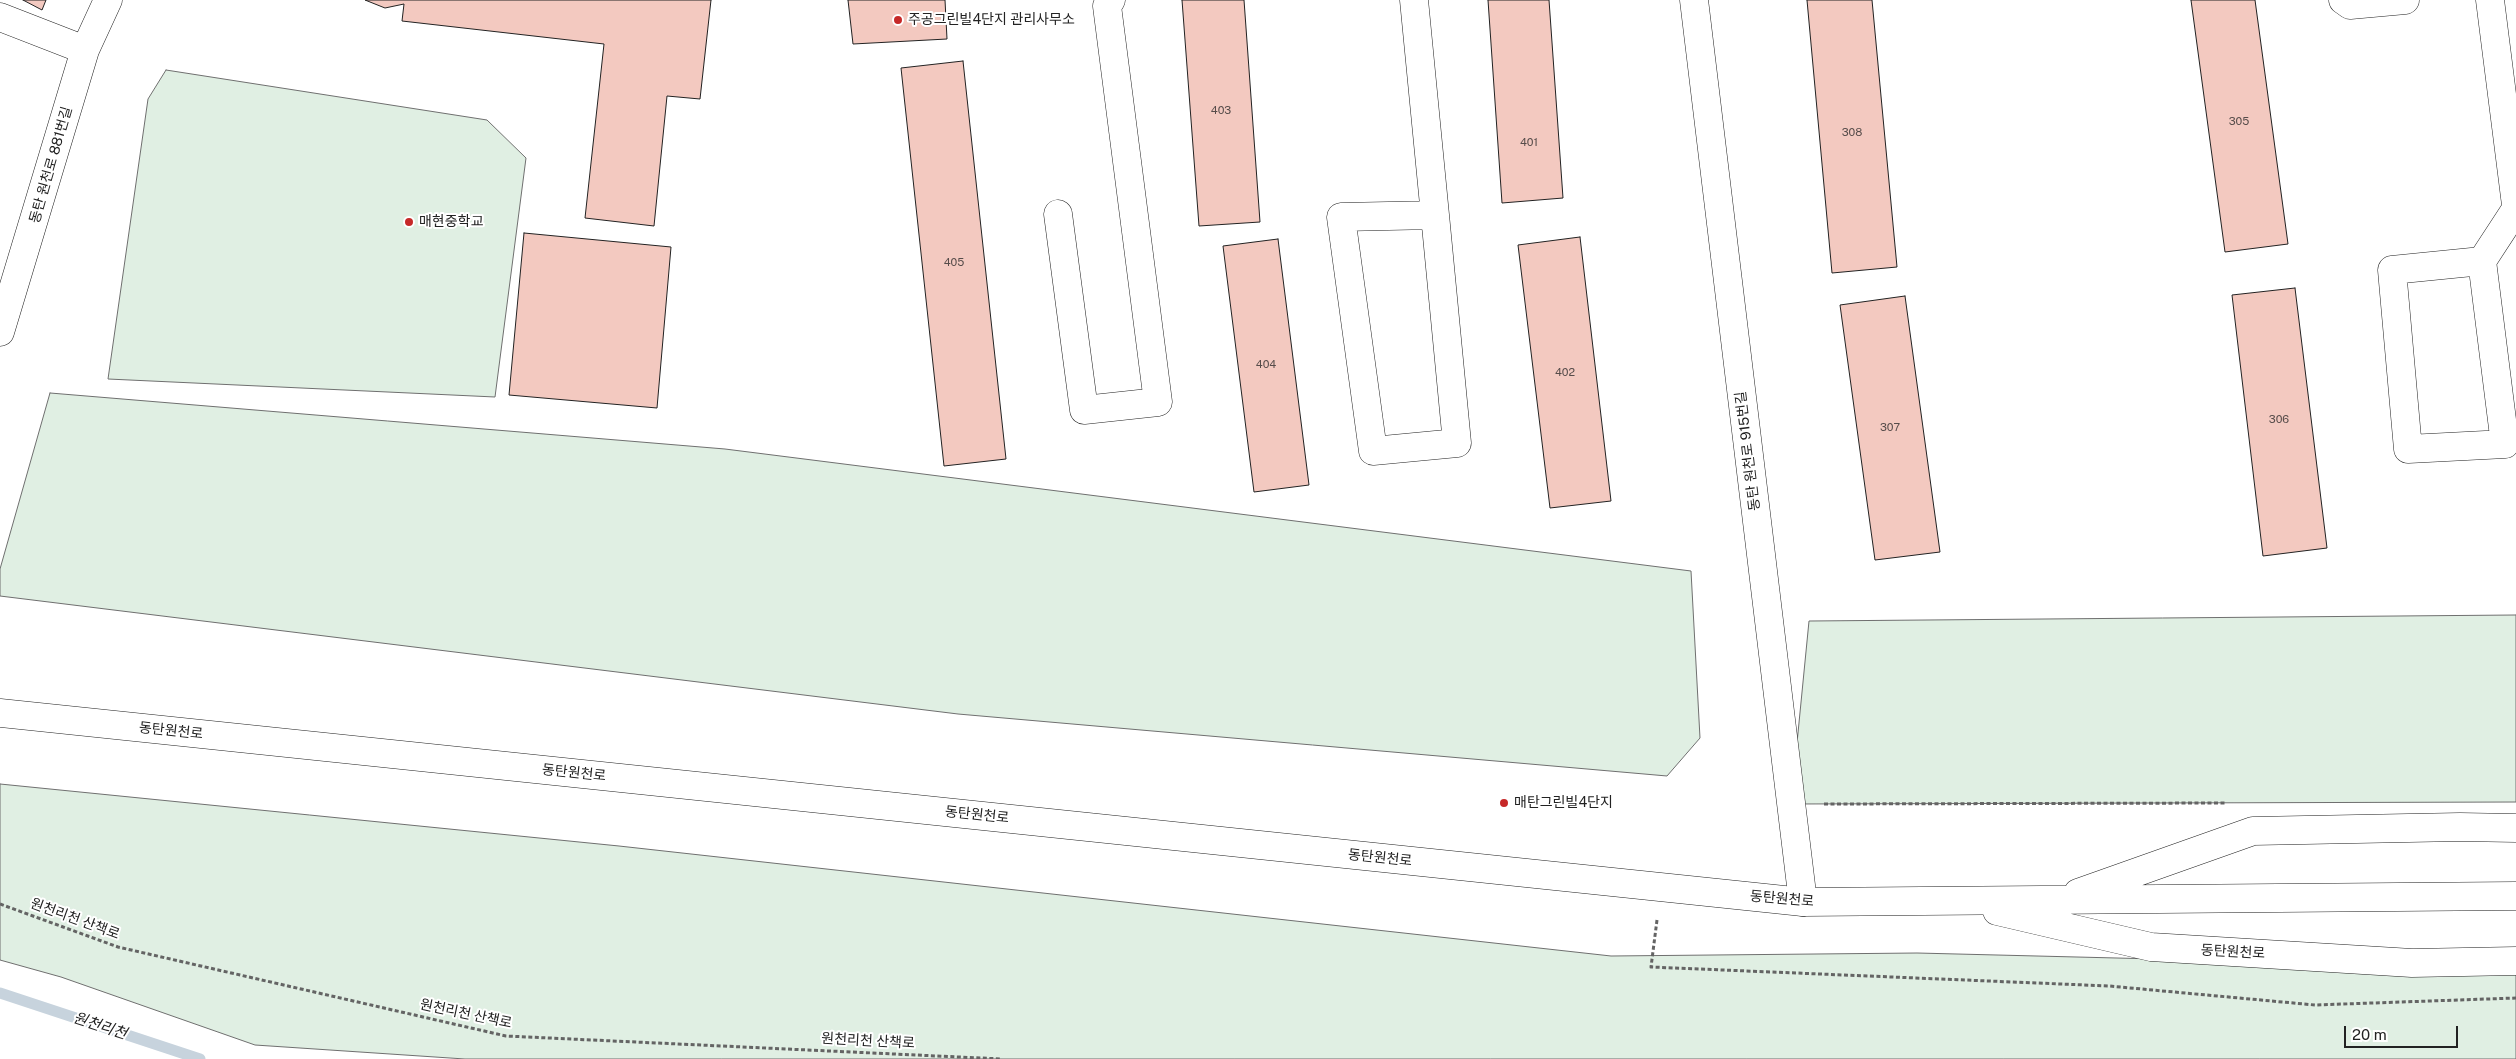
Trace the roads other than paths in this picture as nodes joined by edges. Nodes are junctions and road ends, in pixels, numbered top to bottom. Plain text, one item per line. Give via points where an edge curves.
1 (108, 0) edge
2 (1111, 0) edge
3 (1414, 0) edge
4 (1694, 0) edge
5 (2343, 0) edge
6 (2405, 0) edge
7 (2490, 0) edge
8 (0, 17) edge
9 (85, 50) junction
10 (2516, 205) edge
11 (2516, 209) edge
12 (1058, 214) dead end
13 (1435, 215) junction
14 (2482, 261) junction
15 (0, 332) edge
16 (0, 713) edge
17 (2516, 828) edge
18 (2516, 896) edge
19 (2057, 900) junction
20 (1954, 901) junction
21 (1803, 902) junction
22 (2516, 961) edge

1 - 9 main road, 동탄 원천로 881번길
2 - 12 main road via 1107,6 1158,402 1084,410
3 - 13 main road
4 - 21 main road, 동탄 원천로 915번길
5 - 6 main road via 2350,5
7 - 10 main road
8 - 9 main road
9 - 15 main road, 동탄 원천로 881번길
11 - 14 main road
13 - 13 main road via 1457,443 1373,451 1341,217
14 - 14 main road via 2506,444 2408,449 2392,270
16 - 21 main road, 동탄원천로
17 - 19 main road, 동탄원천로 via 2253,831
18 - 19 main road, 동탄원천로
19 - 20 main road, 동탄원천로
20 - 21 main road, 동탄원천로
20 - 22 main road, 동탄원천로 via 2151,947 2412,963

